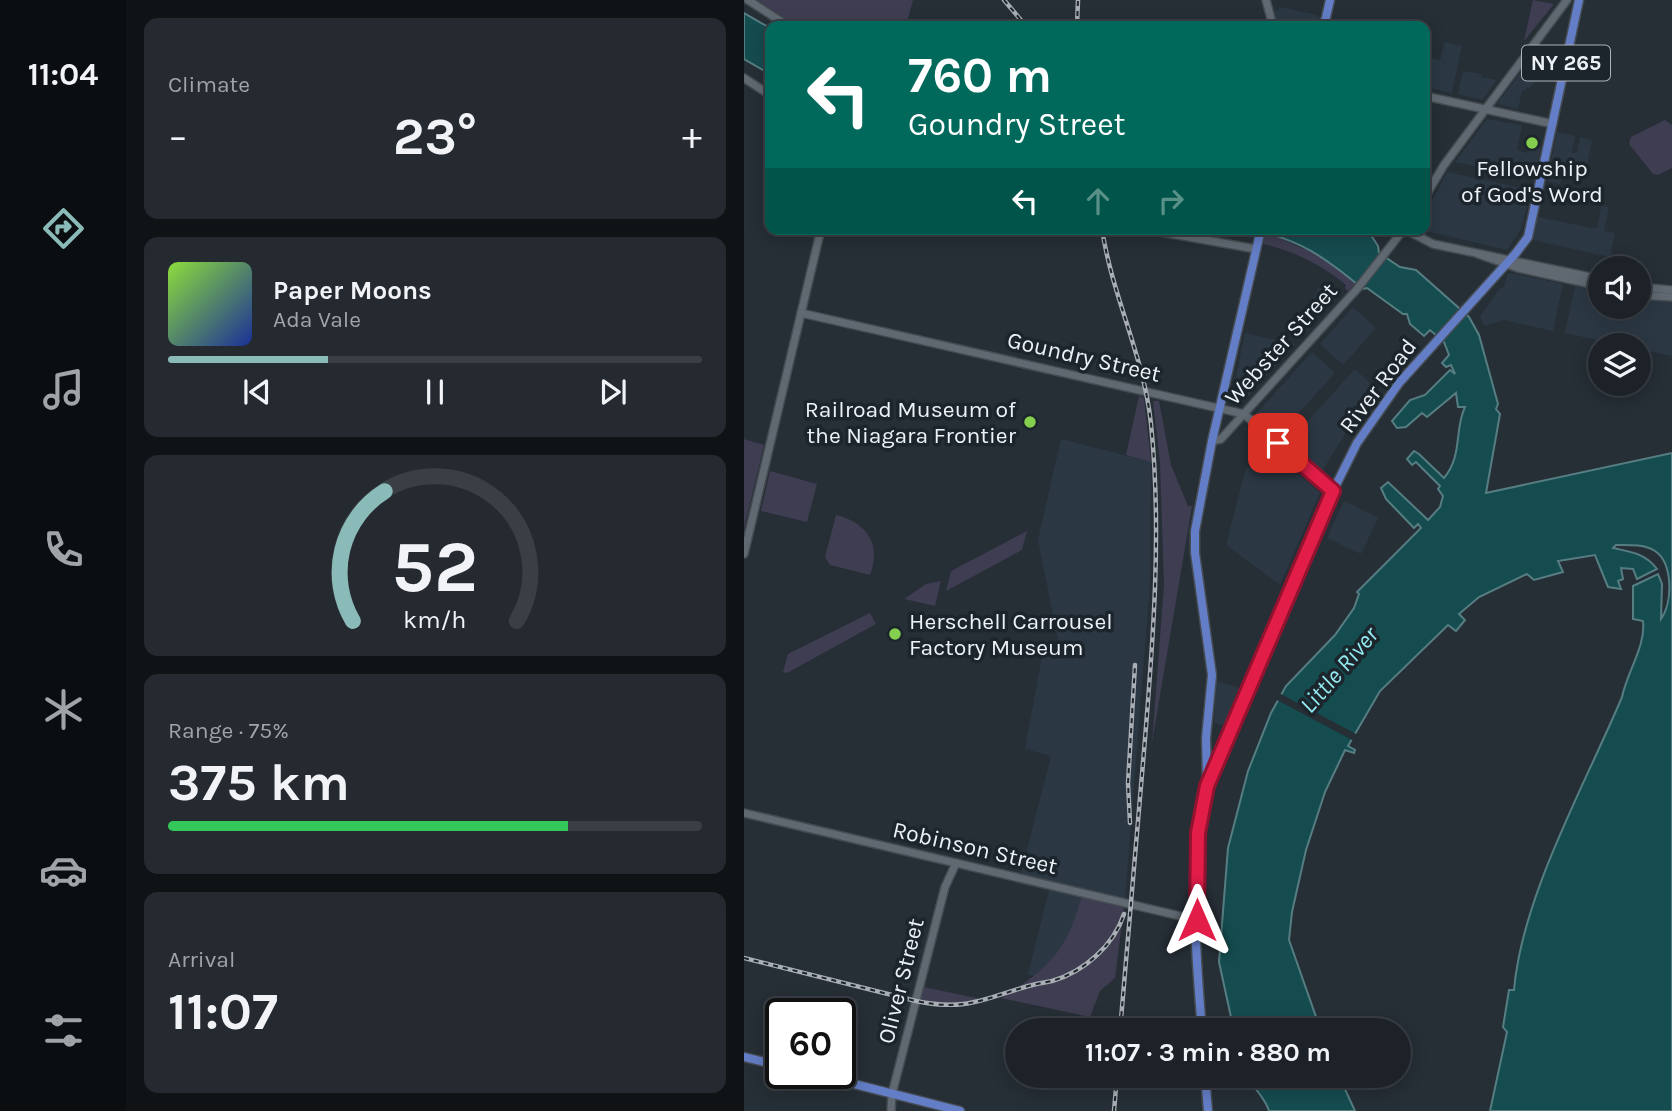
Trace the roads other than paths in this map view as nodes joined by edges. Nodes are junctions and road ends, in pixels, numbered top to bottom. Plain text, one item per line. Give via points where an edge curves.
1 (748, 0) edge
2 (1266, 0) edge
3 (1330, 0) edge
4 (1567, 0) edge
5 (1579, 0) edge
6 (780, 21) edge
7 (1272, 21) edge
8 (1325, 21) edge
9 (744, 78) edge
10 (765, 92) edge
11 (1430, 97) edge
12 (1485, 109) junction
13 (1552, 124) junction
14 (1430, 188) edge
15 (820, 235) edge
16 (1178, 235) edge
17 (1259, 235) edge
18 (1400, 235) edge
19 (1414, 235) edge
20 (1256, 249) junction
21 (1509, 262) junction
22 (1588, 277) edge
23 (1588, 283) edge
24 (1651, 288) edge
25 (1672, 290) edge
26 (1651, 296) edge
27 (1672, 297) edge
28 (801, 313) junction
29 (1220, 408) junction
30 (1244, 414) junction
31 (1212, 441) junction
32 (1333, 491) junction
33 (744, 554) edge
34 (1207, 786) junction
35 (744, 813) edge
36 (956, 863) junction
37 (1197, 920) junction
38 (1201, 1018) edge
39 (744, 1057) edge
40 (765, 1062) edge
41 (856, 1085) edge
42 (1206, 1088) edge
43 (892, 1094) junction
44 (891, 1111) edge
45 (960, 1111) edge
46 (1208, 1111) edge

1 - 6 street
2 - 7 street
3 - 8 main road
4 - 12 street
5 - 13 main road, NY 265
9 - 10 street
11 - 12 street
12 - 13 street
12 - 14 street
13 - 21 main road, NY 265 via 1528,237
15 - 28 street
16 - 20 street
17 - 20 main road
18 - 30 street, Webster Street
19 - 21 street
20 - 29 main road
21 - 22 street
21 - 23 street
21 - 32 main road, River Road / NY 265 via 1372,418
24 - 25 street
26 - 27 street
28 - 29 street, Goundry Street
28 - 33 street
29 - 30 street, Goundry Street
29 - 31 main road
30 - 31 street, Webster Street via 1220,440
30 - 32 street, Goundry Street
31 - 34 main road via 1194,539 1212,675
32 - 34 main road, River Road / NY 265
34 - 37 main road, River Road / NY 265 via 1198,833
35 - 36 street, Robinson Street
36 - 37 street, Robinson Street
36 - 43 street, Oliver Street via 945,887
37 - 38 main road, River Road / NY 265
39 - 40 main road
41 - 43 main road
42 - 46 main road
43 - 44 street, Oliver Street
43 - 45 main road

